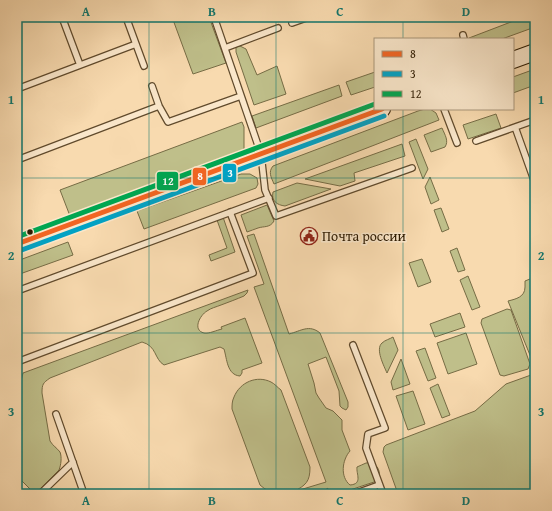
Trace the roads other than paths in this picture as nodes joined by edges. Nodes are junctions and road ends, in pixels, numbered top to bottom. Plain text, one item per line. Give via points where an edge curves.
1 (62, 17) edge
2 (126, 17) edge
3 (214, 17) edge
4 (309, 17) edge
5 (292, 24) dead end
6 (278, 28) dead end
7 (136, 44) junction
8 (224, 48) junction
9 (535, 52) edge
10 (514, 60) edge
11 (80, 65) junction
12 (144, 66) dead end
13 (152, 86) dead end
14 (17, 90) edge
15 (241, 96) junction
16 (159, 106) junction
17 (379, 110) edge
18 (444, 110) edge
19 (535, 120) edge
20 (515, 127) junction
21 (476, 141) dead end
22 (457, 143) dead end
23 (262, 154) junction
24 (17, 160) edge
25 (412, 168) dead end
26 (535, 183) edge
27 (269, 198) junction
28 (230, 212) junction
29 (17, 244) edge
30 (17, 290) edge
31 (353, 345) dead end
32 (17, 353) edge
33 (18, 361) edge
34 (17, 369) edge
35 (56, 414) dead end
36 (73, 462) junction
37 (379, 485) junction
38 (40, 494) edge
39 (84, 494) edge
40 (354, 494) edge
41 (383, 494) edge

1 - 11 lane
2 - 7 lane
3 - 8 lane
4 - 5 lane
6 - 8 lane
7 - 11 lane
7 - 12 lane
8 - 15 lane
9 - 10 main road
11 - 14 lane
13 - 16 lane
15 - 16 lane via 168,122
15 - 23 lane
16 - 24 lane
17 - 23 main road
18 - 22 lane
19 - 20 lane
20 - 21 lane
20 - 26 lane
23 - 27 lane
23 - 29 main road
25 - 27 lane via 276,216
27 - 28 lane
28 - 30 lane
28 - 33 lane via 253,274
31 - 37 lane via 385,428 368,434 366,448
32 - 33 lane
33 - 34 lane
35 - 36 lane
36 - 38 lane
36 - 39 lane
37 - 40 lane
37 - 41 lane

